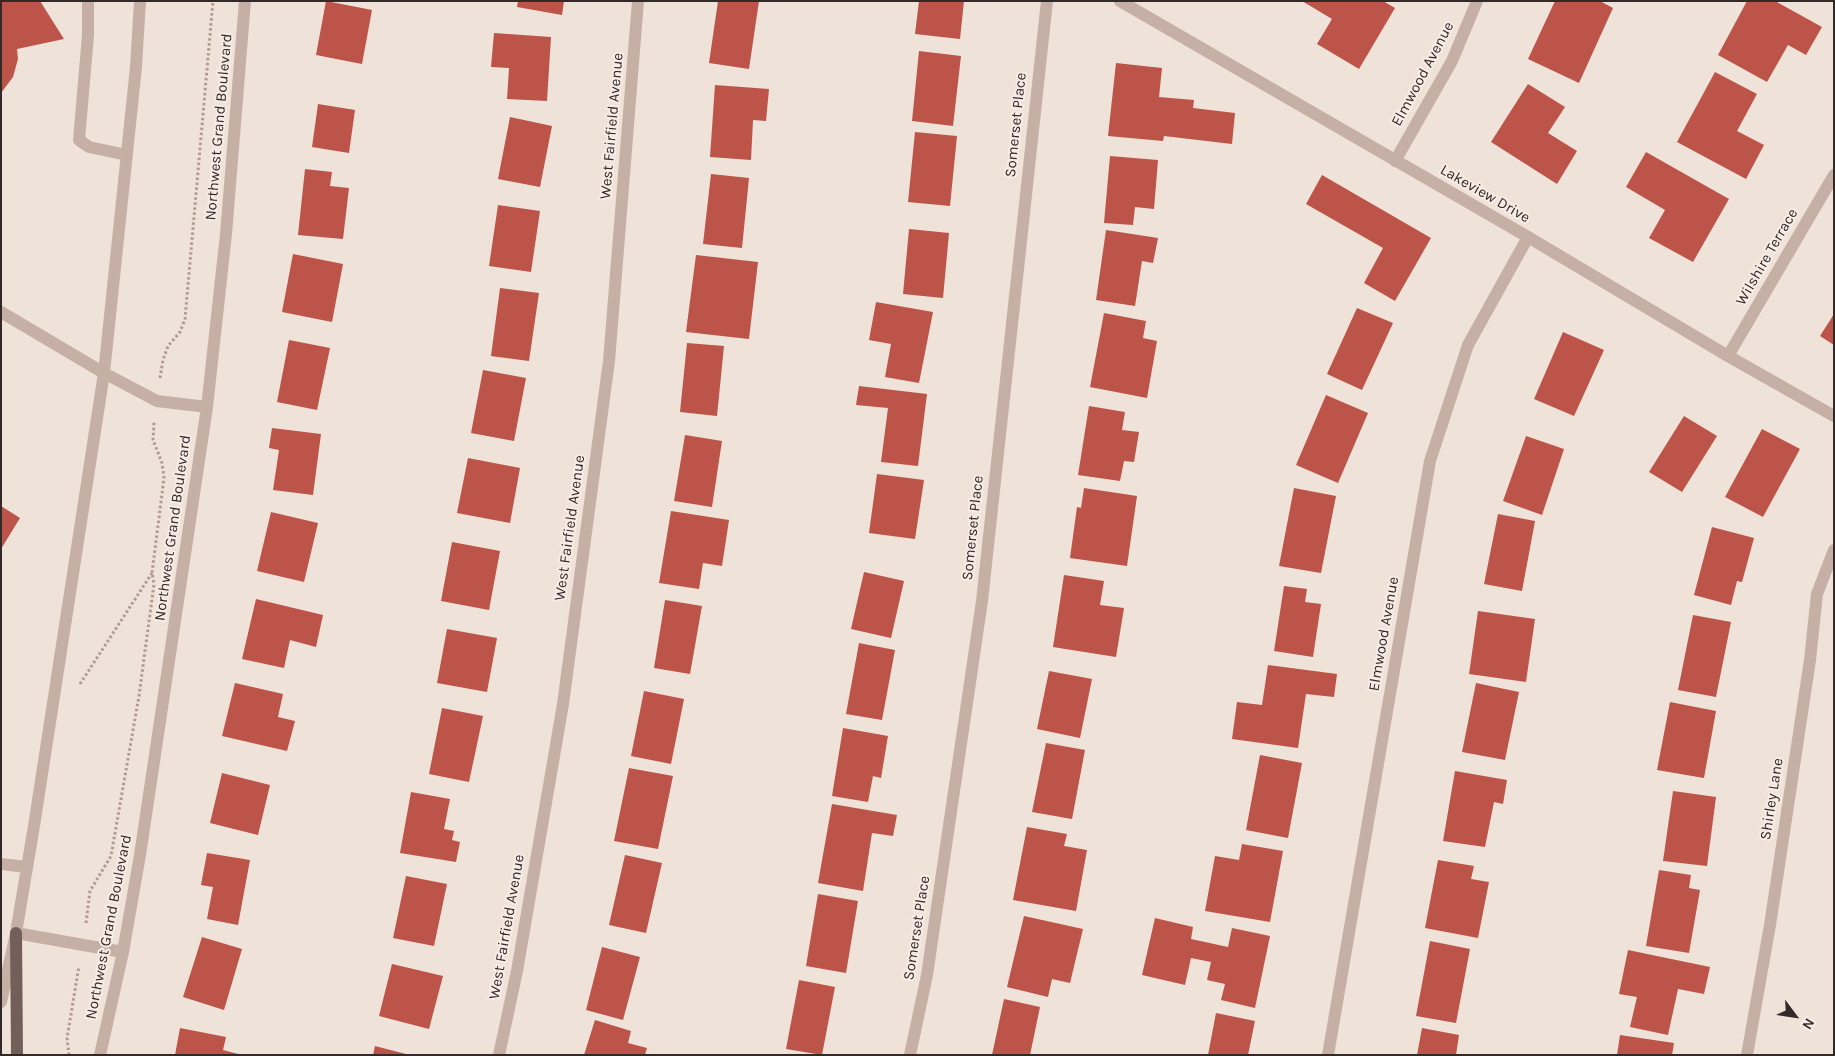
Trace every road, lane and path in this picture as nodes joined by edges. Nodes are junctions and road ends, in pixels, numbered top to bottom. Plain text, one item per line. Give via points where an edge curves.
1 (88, 1) edge
2 (140, 1) edge
3 (213, 1) edge
4 (246, 1) edge
5 (638, 1) edge
6 (1047, 1) edge
7 (1120, 1) edge
8 (1477, 1) edge
9 (127, 155) junction
10 (1395, 161) junction
11 (1834, 175) edge
12 (1528, 237) junction
13 (1, 312) edge
14 (1728, 356) junction
15 (104, 374) junction
16 (161, 375) dead end
17 (207, 407) junction
18 (1834, 416) edge
19 (154, 425) dead end
20 (1834, 550) edge
21 (152, 573) junction
22 (80, 685) dead end
23 (1, 864) edge
24 (27, 867) junction
25 (87, 914) dead end
26 (16, 933) junction
27 (123, 952) junction
28 (78, 971) dead end
29 (1, 1002) edge
30 (17, 1055) edge
31 (69, 1055) edge
32 (100, 1055) edge
33 (499, 1055) edge
34 (910, 1055) edge
35 (1328, 1055) edge
36 (1747, 1055) edge

1 - 9 street via 79,140 89,147
2 - 9 street
3 - 16 path, Northwest Grand Boulevard via 185,319 180,332 168,346
4 - 17 street, Northwest Grand Boulevard
5 - 33 street, West Fairfield Avenue via 608,371 563,704 517,971
6 - 34 street, Somerset Place via 982,601 927,975
7 - 10 street, Lakeview Drive
8 - 10 street, Elmwood Avenue via 1452,61
9 - 15 street
10 - 12 street, Lakeview Drive
11 - 14 street, Wilshire Terrace
12 - 14 street, Lakeview Drive
12 - 35 street, Elmwood Avenue via 1468,345 1430,461
13 - 15 street
14 - 18 street, Lakeview Drive
15 - 17 street via 157,401
15 - 24 street
17 - 27 street, Northwest Grand Boulevard
19 - 21 path, Northwest Grand Boulevard via 153,440 164,478
20 - 36 street, Shirley Lane via 1817,594 1773,906
21 - 22 path, Northwest Grand Boulevard
21 - 25 path, Northwest Grand Boulevard via 154,584 140,687 111,856 90,891
23 - 24 street
24 - 26 street
26 - 27 street
26 - 29 street
26 - 30 main road
27 - 32 street, Northwest Grand Boulevard
28 - 31 path, Northwest Grand Boulevard via 67,1038

